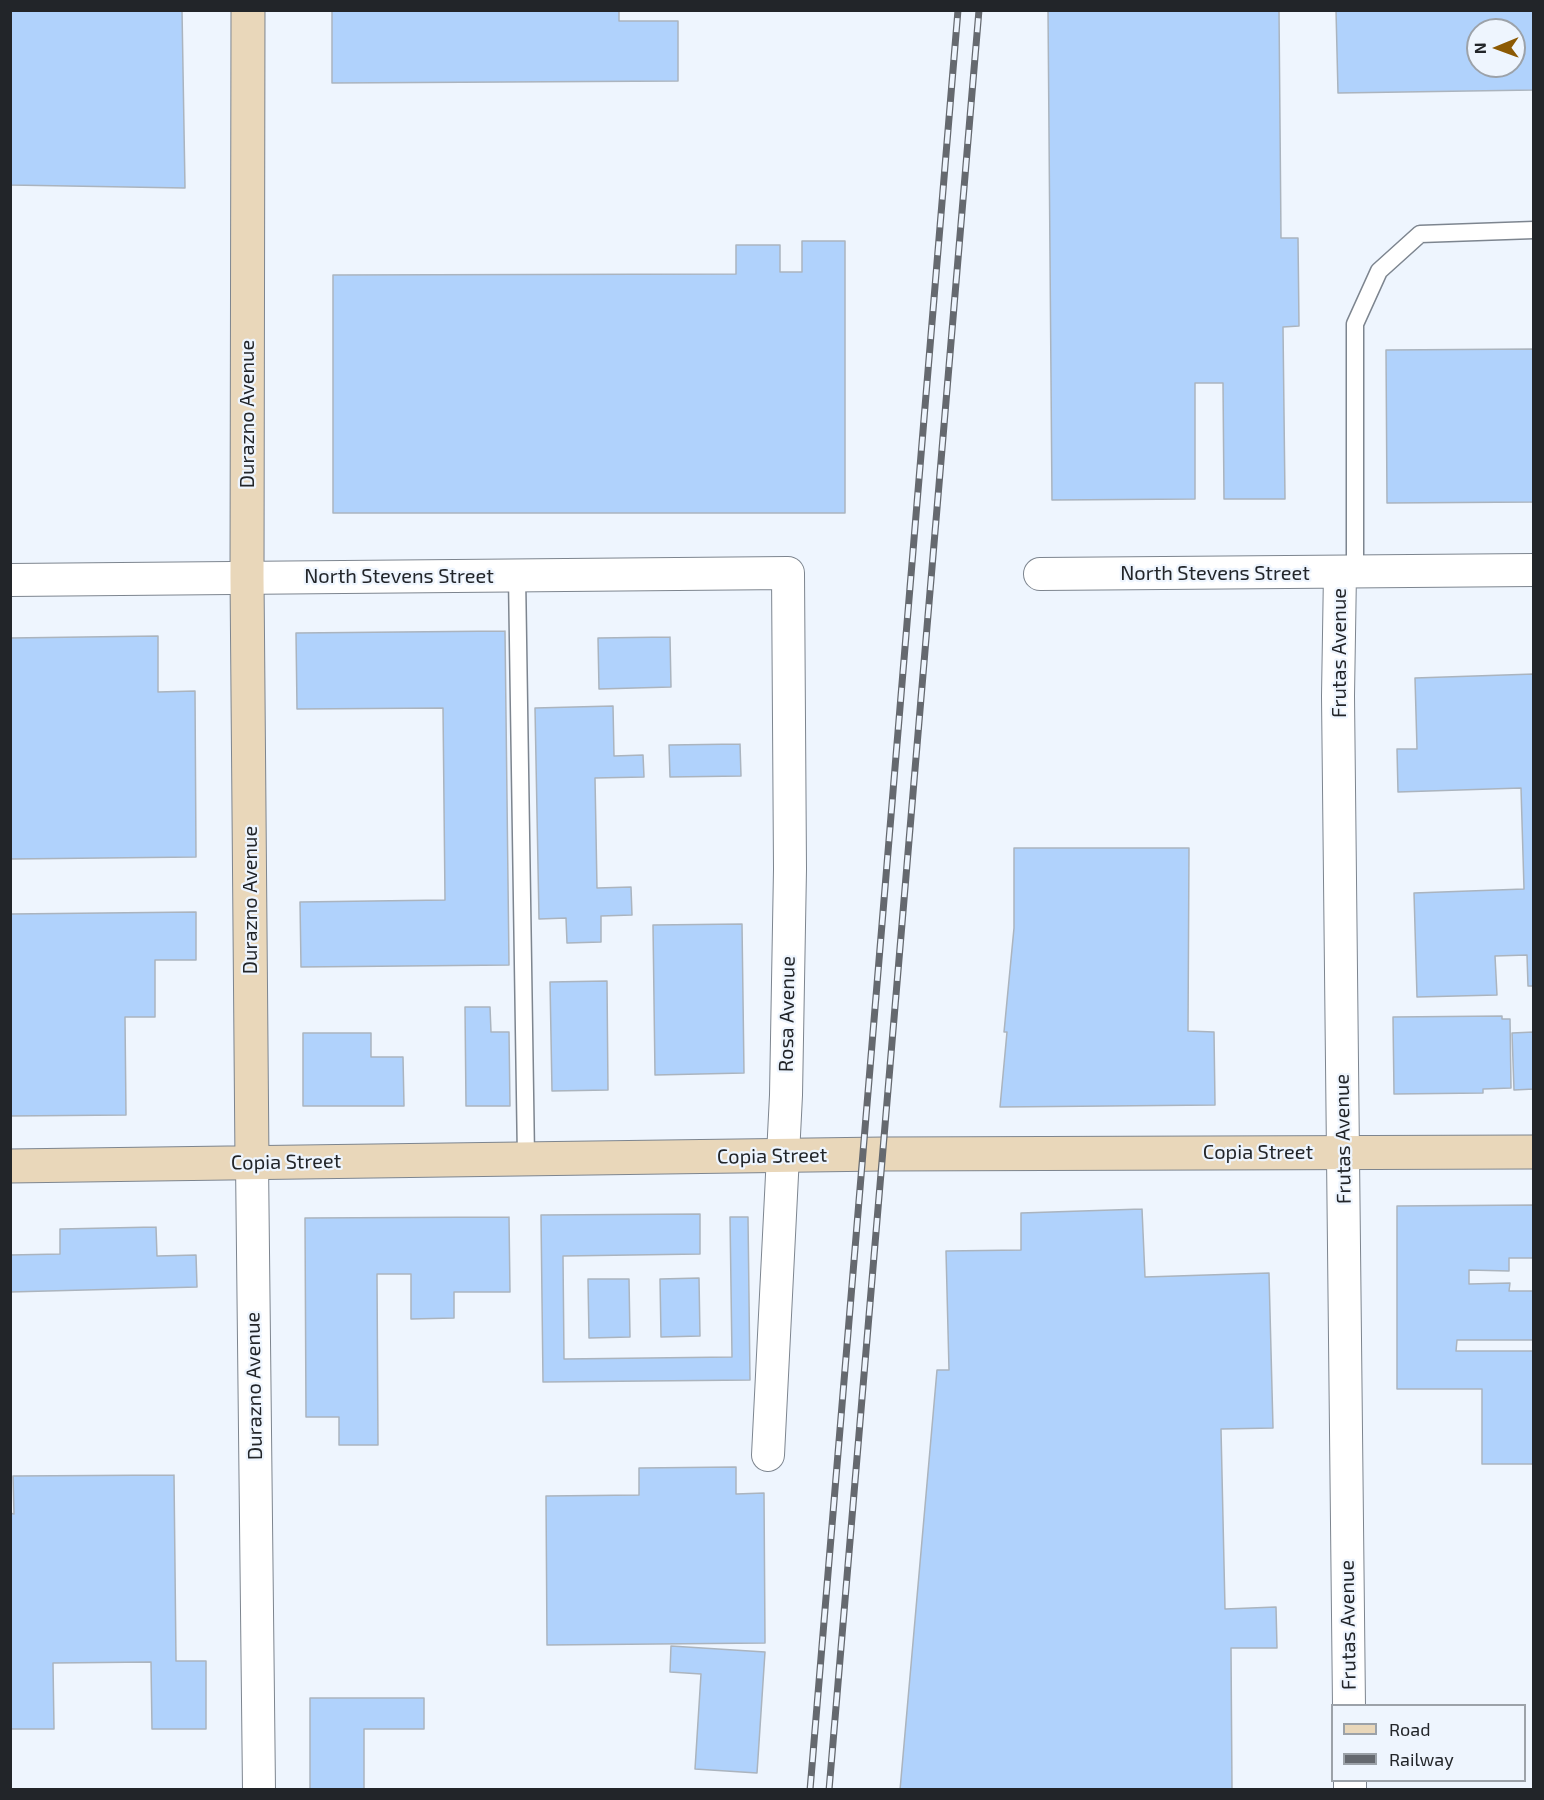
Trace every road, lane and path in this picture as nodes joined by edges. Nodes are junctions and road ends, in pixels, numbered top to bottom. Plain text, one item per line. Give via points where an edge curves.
1 (248, 10) edge
2 (1533, 230) edge
3 (1533, 570) edge
4 (1347, 572) junction
5 (788, 573) joint
6 (1040, 574) dead end
7 (517, 575) junction
8 (247, 577) junction
9 (10, 580) edge
10 (1343, 1152) junction
11 (1533, 1152) edge
12 (782, 1157) junction
13 (526, 1158) junction
14 (252, 1162) junction
15 (10, 1166) edge
16 (768, 1455) dead end
17 (1349, 1704) edge
18 (259, 1790) edge

1 - 8 main road, Durazno Avenue
2 - 4 lane via 1420,234 1379,271 1354,324
3 - 4 street, North Stevens Street
4 - 6 street, North Stevens Street
4 - 10 street, Frutas Avenue via 1338,708
5 - 7 street, North Stevens Street
5 - 12 street, Rosa Avenue via 790,869
7 - 8 street, North Stevens Street
7 - 13 lane
8 - 9 street, North Stevens Street
8 - 14 main road, Durazno Avenue
10 - 11 main road, Copia Street
10 - 12 main road, Copia Street
10 - 17 street, Frutas Avenue
12 - 13 main road, Copia Street
12 - 16 street, Rosa Avenue
13 - 14 main road, Copia Street
14 - 15 main road, Copia Street
14 - 18 street, Durazno Avenue

